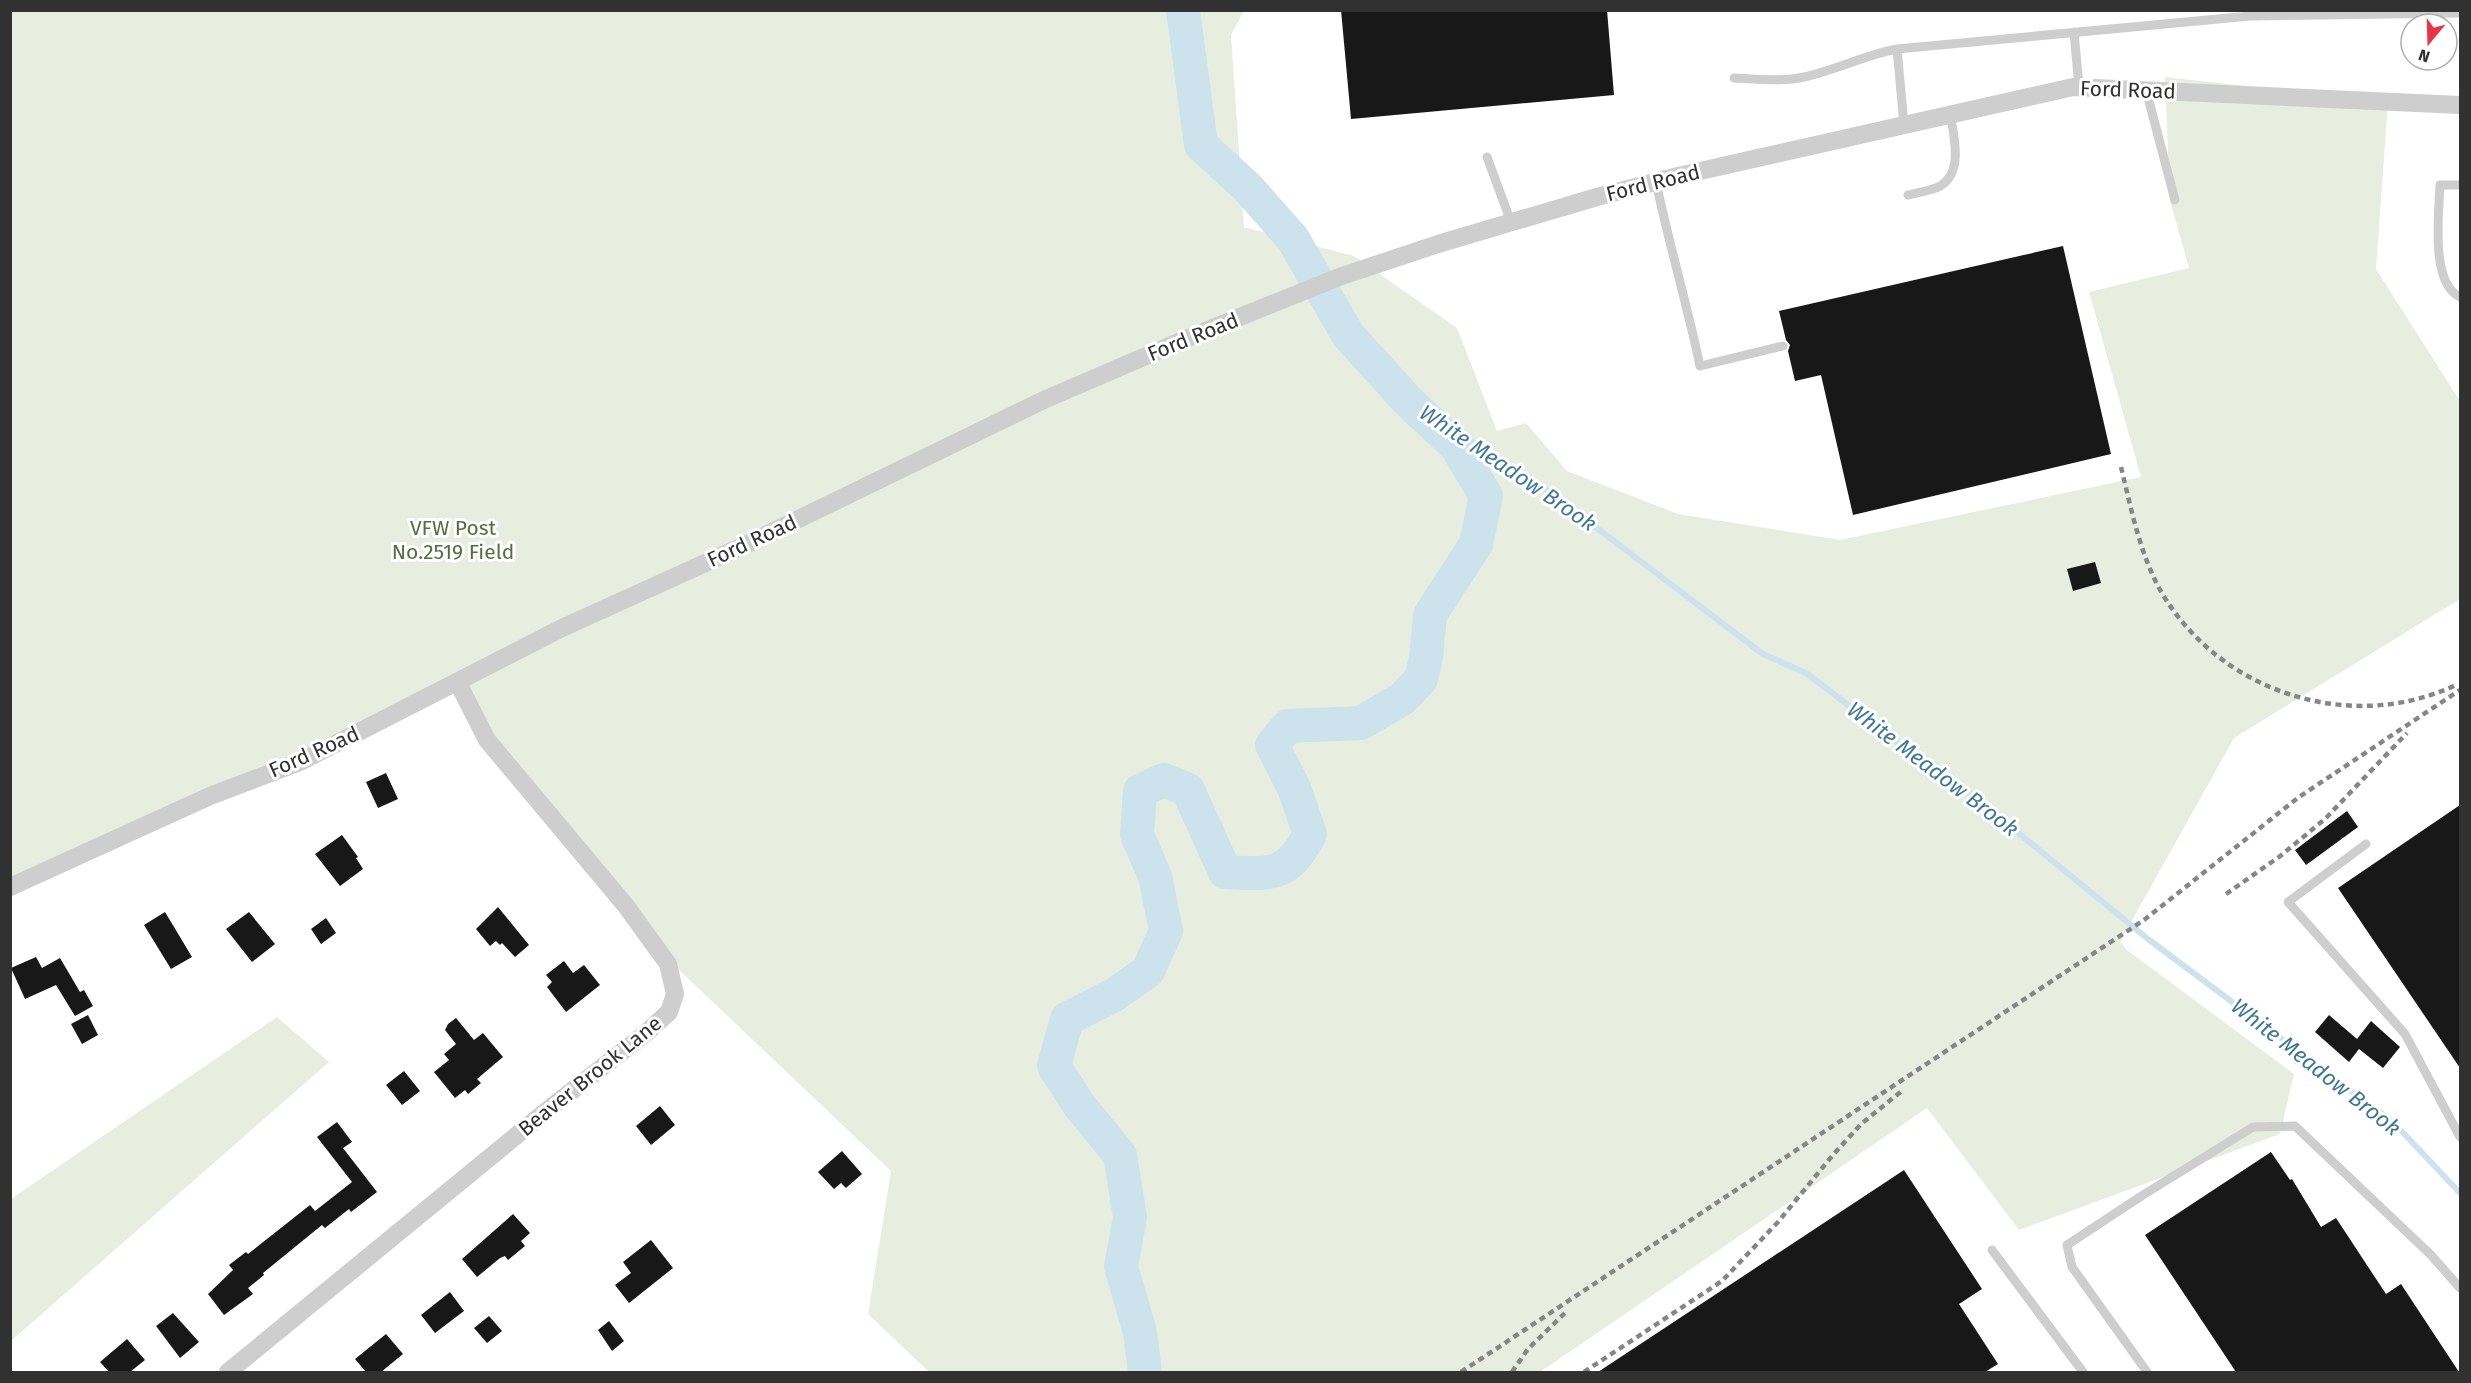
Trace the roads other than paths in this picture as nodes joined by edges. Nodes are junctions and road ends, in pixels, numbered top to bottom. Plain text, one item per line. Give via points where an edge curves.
1 (2460, 13) edge
2 (2227, 14) edge
3 (2074, 33) junction
4 (1897, 49) junction
5 (1734, 78) dead end
6 (2079, 87) junction
7 (2146, 90) junction
8 (2460, 105) edge
9 (1950, 113) junction
10 (1904, 124) junction
11 (1487, 157) dead end
12 (1656, 182) junction
13 (2460, 185) edge
14 (1908, 195) dead end
15 (2175, 200) dead end
16 (1511, 222) junction
17 (2460, 297) edge
18 (1783, 346) dead end
19 (458, 683) junction
20 (2366, 844) dead end
21 (10, 887) edge
22 (2460, 1137) edge
23 (1992, 1250) dead end
24 (2460, 1288) edge
25 (228, 1372) edge
26 (2083, 1372) edge
27 (2147, 1372) edge

1 - 2 lane
2 - 3 lane
3 - 4 lane
3 - 6 lane
4 - 5 lane via 1804,77
4 - 10 lane
6 - 7 street, Ford Road
6 - 9 street, Ford Road
7 - 8 street, Ford Road
7 - 15 lane
9 - 10 street, Ford Road
9 - 14 lane via 1956,150 1953,170 1937,188
10 - 12 street, Ford Road
11 - 16 lane
12 - 16 street, Ford Road
12 - 18 lane via 1700,366
13 - 17 lane via 2440,185 2438,244 2442,275
16 - 19 street, Ford Road via 1339,277 1046,399 562,628
19 - 21 street, Ford Road via 302,761 210,796
19 - 25 street, Beaver Brook Lane via 487,740 626,906 668,964 675,994 669,1012
20 - 22 lane via 2288,902 2405,1034
23 - 26 lane
24 - 27 lane via 2431,1255 2295,1126 2253,1127 2067,1245 2072,1267

